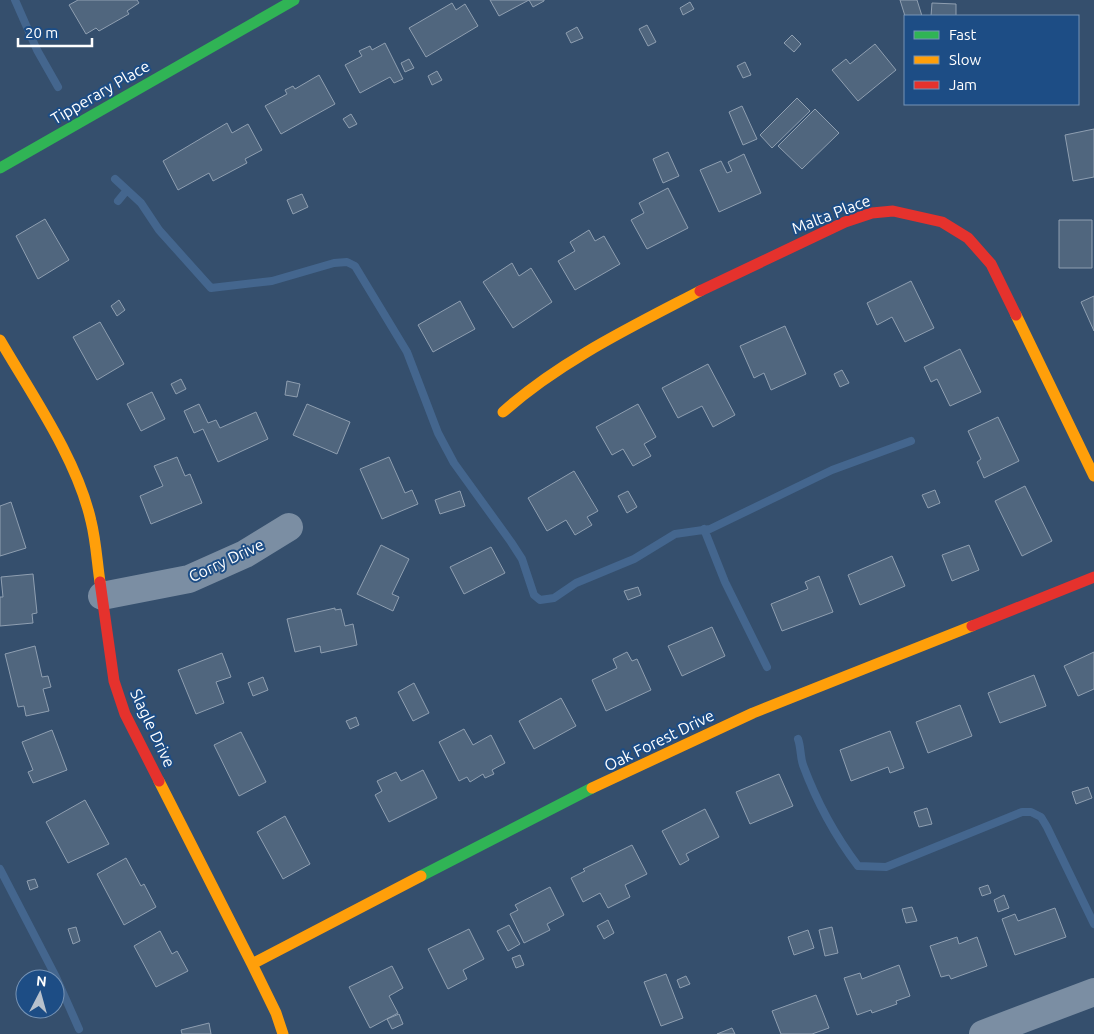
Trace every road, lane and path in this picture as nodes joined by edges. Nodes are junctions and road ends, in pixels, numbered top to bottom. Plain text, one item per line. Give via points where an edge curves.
1 (294, 0) edge
2 (0, 168) edge
3 (0, 340) edge
4 (503, 412) dead end
5 (1094, 476) edge
6 (289, 527) dead end
7 (1094, 577) edge
8 (102, 596) junction
9 (252, 964) junction
10 (1094, 992) edge
11 (283, 1034) edge
12 (983, 1034) edge

1 - 2 street, Tipperary Place
3 - 8 street, Slagle Drive via 65,454 84,496
4 - 5 street, Malta Place via 522,394 579,358 691,295 864,216 884,211 903,212 940,220 957,228 971,239 991,264
6 - 8 street, Corry Drive via 245,554 189,579
7 - 9 street, Oak Forest Drive via 706,734
8 - 9 street, Slagle Drive via 114,681 125,714
9 - 11 street, Slagle Drive
10 - 12 street

